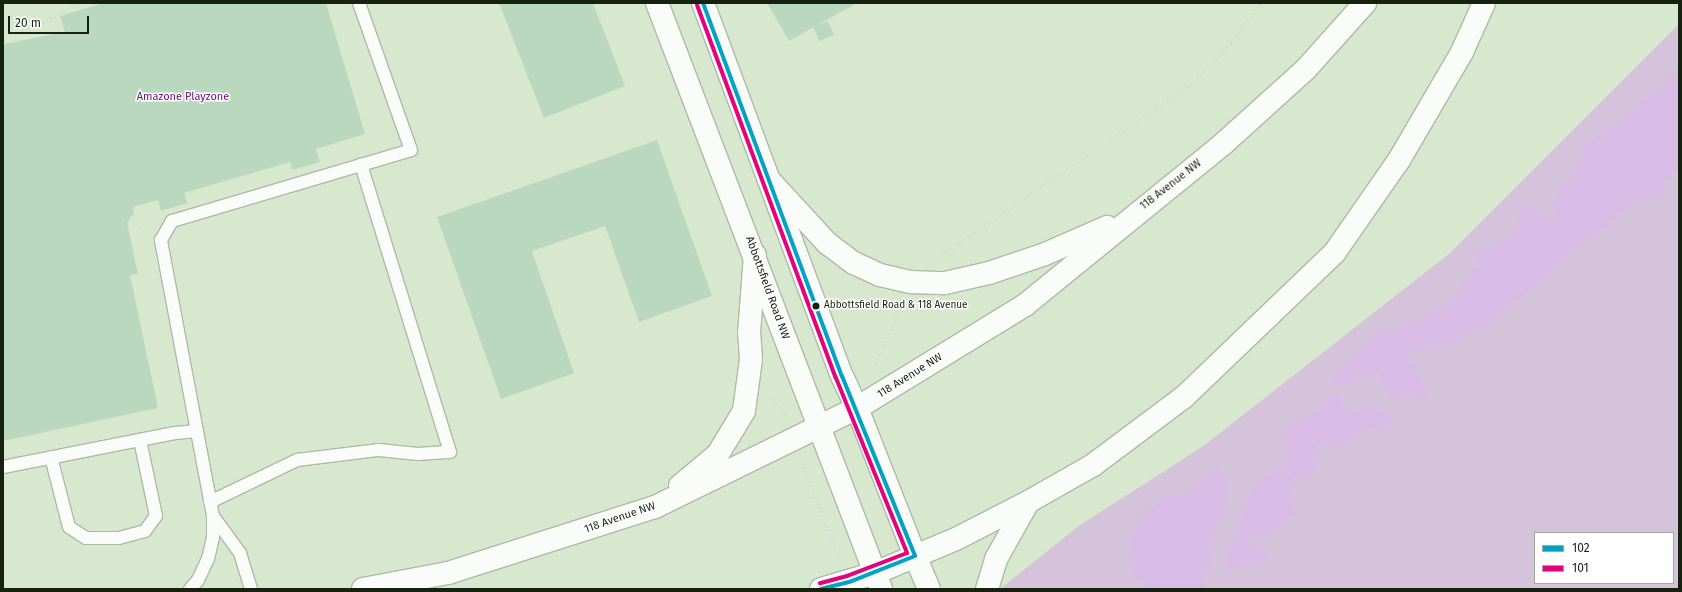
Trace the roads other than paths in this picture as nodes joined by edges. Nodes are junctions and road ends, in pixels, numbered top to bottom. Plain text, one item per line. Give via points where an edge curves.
1 (359, 3) edge
2 (657, 3) edge
3 (703, 3) edge
4 (1365, 3) edge
5 (1484, 3) edge
6 (361, 164) junction
7 (769, 180) junction
8 (1130, 217) junction
9 (755, 255) junction
10 (857, 408) junction
11 (819, 428) junction
12 (196, 432) junction
13 (140, 440) junction
14 (51, 457) junction
15 (3, 467) edge
16 (210, 502) junction
17 (1028, 502) junction
18 (655, 507) junction
19 (213, 516) junction
20 (915, 556) junction
21 (878, 581) edge
22 (190, 589) edge
23 (251, 589) edge
24 (363, 589) edge
25 (821, 589) edge
26 (929, 589) edge
27 (987, 589) edge

1 - 6 lane via 411,150
2 - 9 main road, Abbottsfield Road NW
3 - 7 main road
4 - 8 main road, 118 Avenue NW via 1306,69 1222,144
5 - 17 main road via 1462,52 1399,160 1335,252 1184,397 1093,465
6 - 12 lane via 172,220 161,240
6 - 16 lane via 450,452 418,454 379,450 297,460
7 - 8 main road via 827,243 849,259 880,275 911,282 945,283 989,273 1045,254
7 - 10 main road via 842,376
8 - 10 main road, 118 Avenue NW via 1026,305
9 - 11 main road, Abbottsfield Road NW
9 - 18 main road via 749,334 752,359 744,411 718,454
10 - 11 main road, 118 Avenue NW
10 - 20 main road
11 - 18 main road, 118 Avenue NW
11 - 21 main road, Abbottsfield Road NW
12 - 13 lane
12 - 16 lane
13 - 14 lane
13 - 14 lane via 156,516 146,531 119,538 86,538 69,527
14 - 15 lane
16 - 19 lane
17 - 20 main road via 956,539
17 - 27 main road via 996,559
18 - 24 main road, 118 Avenue NW via 448,573
19 - 22 lane via 213,538 208,559 198,580
19 - 23 lane via 240,552
20 - 21 main road
20 - 26 main road
21 - 25 main road

